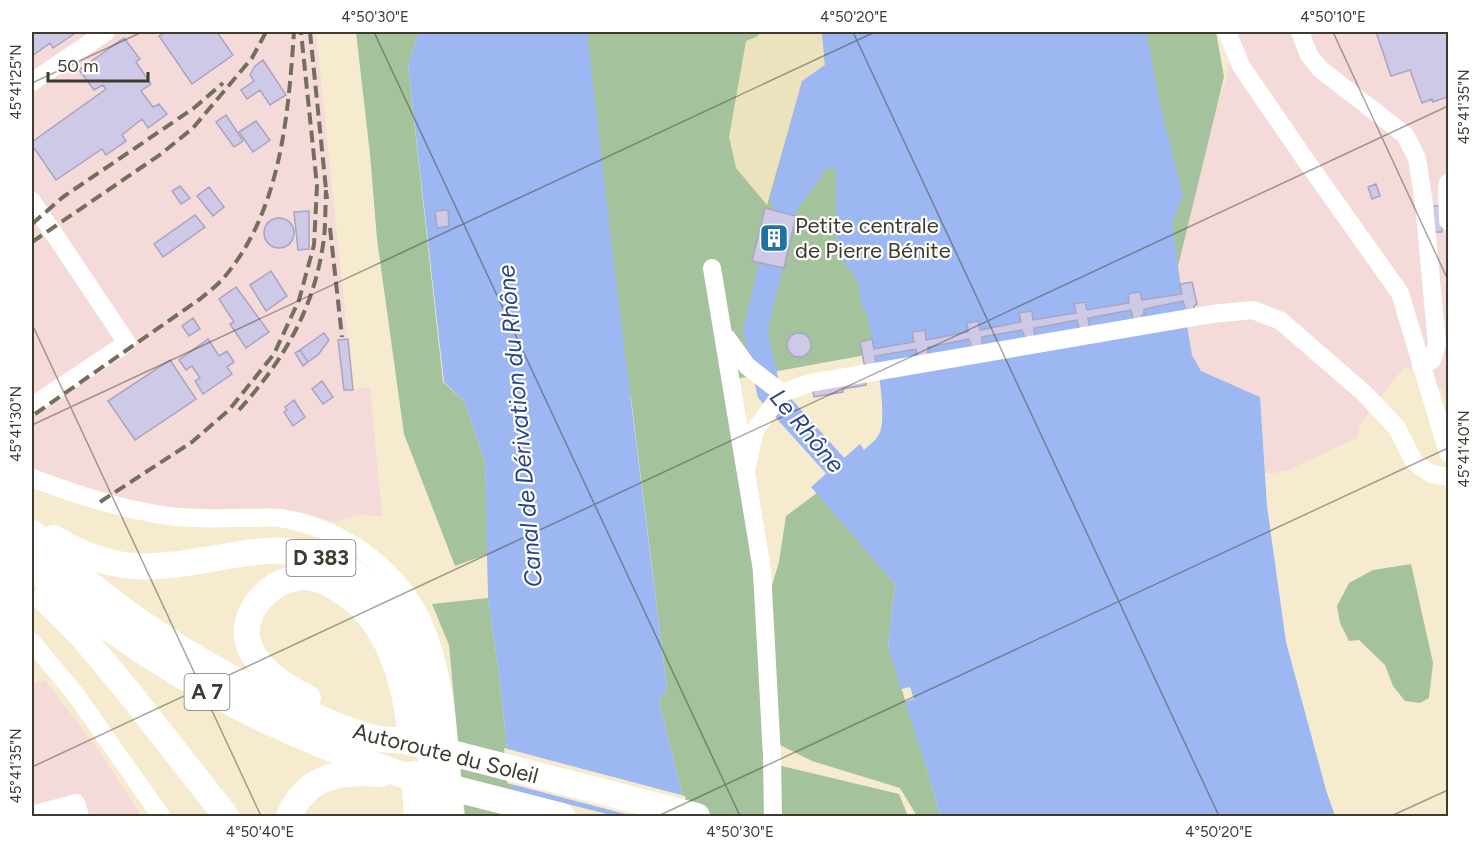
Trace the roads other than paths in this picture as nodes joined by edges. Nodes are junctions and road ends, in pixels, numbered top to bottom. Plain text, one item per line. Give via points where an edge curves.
1 (106, 32) edge
2 (1227, 32) edge
3 (1300, 32) edge
4 (32, 81) edge
5 (1449, 183) edge
6 (32, 201) edge
7 (1449, 221) edge
8 (712, 268) dead end
9 (724, 333) junction
10 (1449, 344) edge
11 (1423, 373) junction
12 (782, 393) junction
13 (32, 406) edge
14 (1449, 453) edge
15 (746, 469) junction
16 (1449, 477) edge
17 (32, 478) edge
18 (32, 521) edge
19 (32, 532) edge
20 (32, 567) edge
21 (32, 587) edge
22 (32, 642) edge
23 (401, 740) junction
24 (405, 776) junction
25 (32, 815) edge
26 (80, 816) edge
27 (161, 816) edge
28 (226, 816) edge
29 (289, 816) edge
30 (417, 816) edge
31 (436, 816) edge
32 (455, 816) edge
33 (562, 816) edge
34 (698, 816) edge
35 (773, 816) edge

1 - 4 street
2 - 11 street via 1241,66 1400,293
3 - 11 street via 1309,56 1320,69 1405,135 1417,158 1437,344
5 - 7 street
6 - 13 street via 127,343
8 - 9 street
9 - 12 street via 747,366
9 - 15 street
10 - 11 street via 1437,372
11 - 14 street
12 - 15 street via 755,430
12 - 16 street via 810,383 1253,310 1281,321 1364,393 1397,428 1414,462 1432,474
15 - 35 street via 762,570
17 - 32 street via 119,508 177,517 280,518 333,533 357,546 403,588 429,636 445,717
18 - 31 highway, D 383 via 82,554 122,566 171,567 251,552 287,551 320,557 358,577 394,612 413,648 425,709
19 - 23 highway, Autoroute du Soleil / A 7 via 134,616 182,649 288,705 373,738
20 - 24 highway, Autoroute du Soleil / A 7 via 108,629 203,689 287,731
21 - 28 highway via 82,636
22 - 27 street via 76,696
23 - 30 highway via 286,687 266,670 252,652 248,634 252,613 266,592 288,579 316,579 351,598 383,635 398,668 407,709
23 - 34 highway, Autoroute du Soleil / A 7
24 - 29 highway via 353,772 330,777 309,789
24 - 33 highway, Autoroute du Soleil / A 7
25 - 26 street via 76,803

